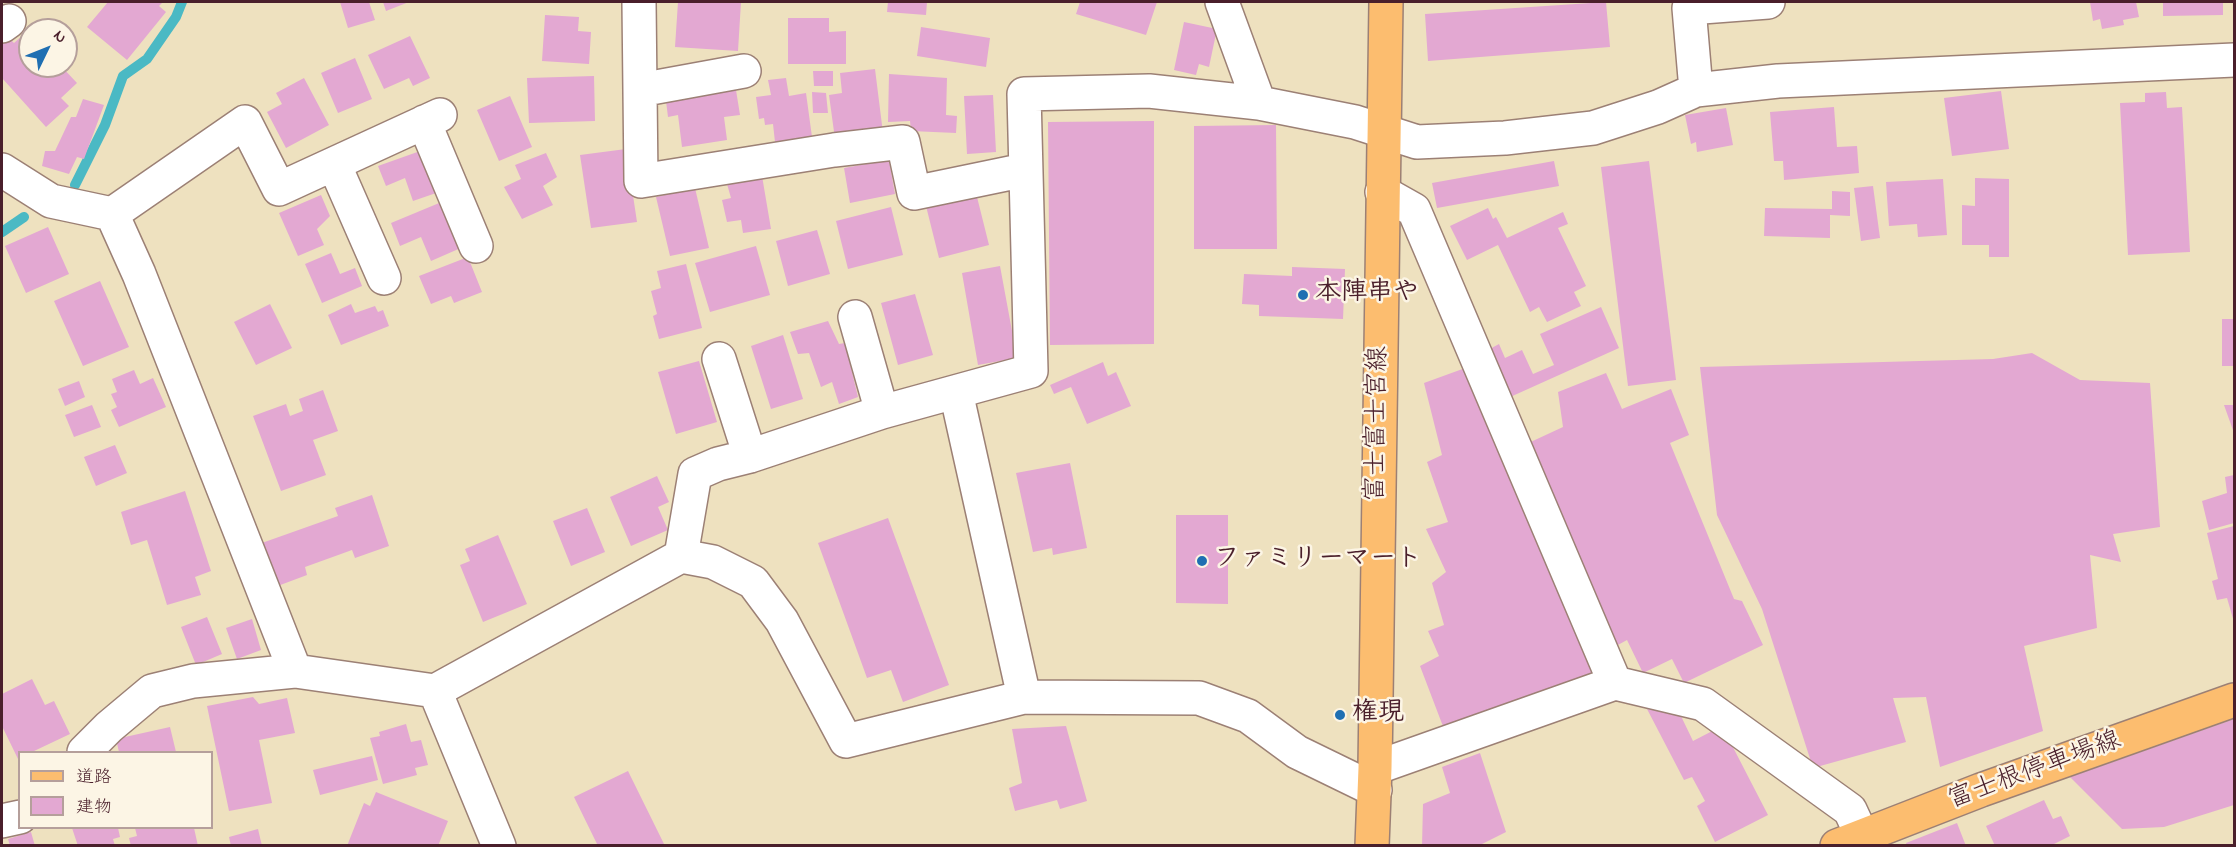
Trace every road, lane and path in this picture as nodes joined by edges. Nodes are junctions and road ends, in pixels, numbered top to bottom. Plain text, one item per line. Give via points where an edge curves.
1 (639, 2) edge
2 (1222, 2) edge
3 (1386, 2) edge
4 (1768, 2) edge
5 (2235, 60) edge
6 (744, 71) dead end
7 (640, 90) junction
8 (1696, 90) junction
9 (1259, 103) junction
10 (1385, 132) junction
11 (334, 164) junction
12 (2, 170) edge
13 (1025, 170) junction
14 (1382, 192) junction
15 (111, 214) junction
16 (476, 246) dead end
17 (384, 278) dead end
18 (855, 317) dead end
19 (719, 358) dead end
20 (956, 392) junction
21 (882, 412) junction
22 (750, 456) junction
23 (681, 556) junction
24 (295, 671) junction
25 (1615, 684) junction
26 (435, 691) junction
27 (1023, 697) junction
28 (2235, 700) edge
29 (86, 751) edge
30 (1375, 779) junction
31 (18, 817) edge
32 (2, 821) edge
33 (1850, 841) edge
34 (499, 846) edge
35 (1372, 846) edge

1 - 7 street
2 - 9 street
3 - 10 main road, 富士富士宮線
4 - 8 street via 1689,8
5 - 8 street via 1778,81
6 - 7 street
7 - 13 street via 641,181 903,141 914,194
8 - 10 street via 1593,128 1417,142
9 - 10 street via 1355,122
9 - 13 street via 1149,91 1024,94
10 - 14 main road, 富士富士宮線
11 - 15 street via 279,189 245,122
11 - 16 street via 432,118
11 - 17 street
12 - 15 street via 51,201
13 - 20 street via 1031,371
14 - 25 street via 1414,210
14 - 30 main road, 富士富士宮線
15 - 24 street via 140,274
18 - 21 street
19 - 22 street
20 - 21 street
20 - 27 street
21 - 22 street
22 - 23 street via 695,474
23 - 26 street
23 - 27 street via 713,562 753,582 782,621 846,741
24 - 26 street
24 - 29 street via 192,681 152,691
25 - 30 street
25 - 33 street via 1703,704 1850,810
26 - 34 street
27 - 30 street via 1199,698 1248,716 1297,752
28 - 33 main road, 富士根停車場線
30 - 35 main road, 富士富士宮線
31 - 32 street

